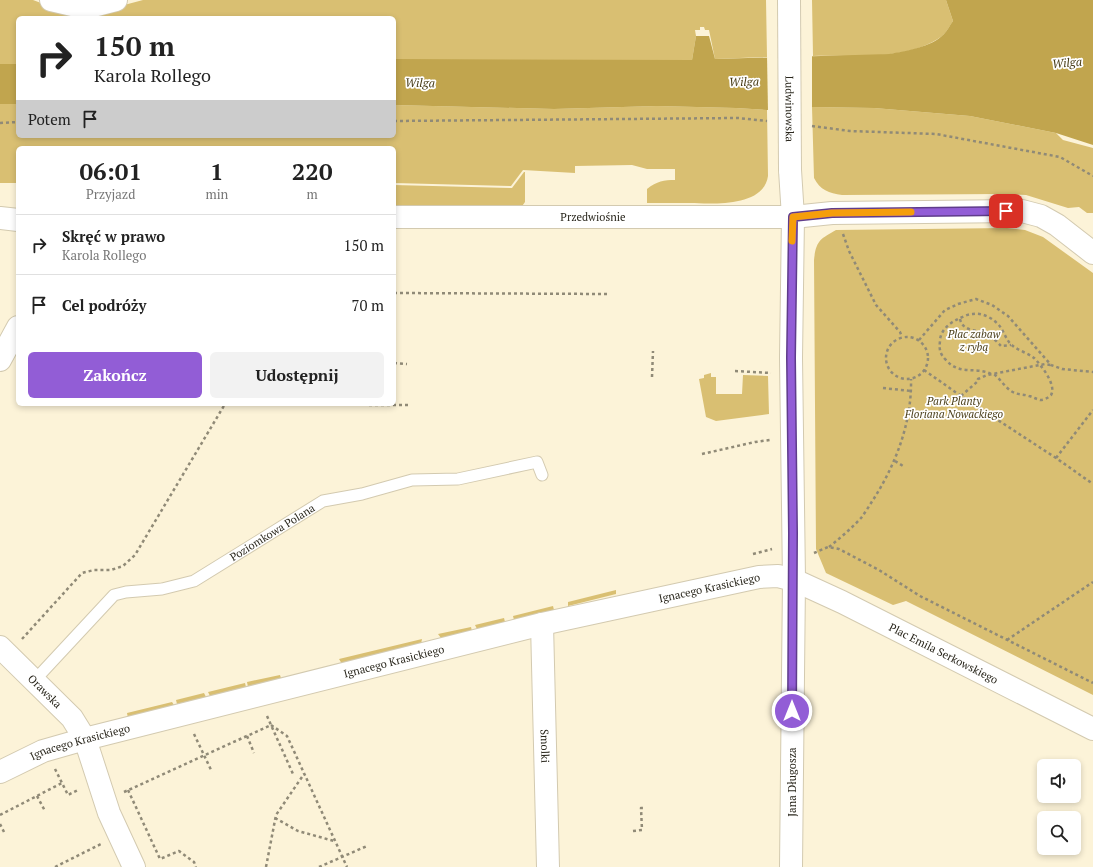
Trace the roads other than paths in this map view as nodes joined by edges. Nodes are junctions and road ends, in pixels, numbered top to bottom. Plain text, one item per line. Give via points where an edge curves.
1 (51, 0) edge
2 (116, 0) edge
3 (789, 0) edge
4 (396, 217) edge
5 (793, 217) junction
6 (0, 218) edge
7 (16, 220) edge
8 (1093, 253) edge
9 (16, 332) edge
10 (0, 360) edge
11 (542, 475) dead end
12 (794, 580) junction
13 (542, 624) junction
14 (0, 647) edge
15 (34, 681) junction
16 (1093, 729) edge
17 (85, 739) junction
18 (0, 772) edge
19 (134, 867) edge
20 (548, 867) edge
21 (791, 867) edge

1 - 2 street via 85,8
3 - 5 street, Ludwinowska, bridge via 790,170
4 - 5 street, Przedwiośnie
5 - 8 street, Przedwiośnie via 832,213 1022,211 1041,216 1057,225
5 - 12 street, Jana Długosza via 791,358
6 - 7 street
9 - 10 street
11 - 15 lane, Poziomkowa Polana via 537,462 458,479 412,480 362,494 323,501 194,581 162,589 114,595
12 - 13 street, Ignacego Krasickiego via 778,576 759,577
12 - 16 street, Plac Emila Serkowskiego
12 - 21 street, Jana Długosza
13 - 17 street, Ignacego Krasickiego
13 - 20 street, Smolki
14 - 15 street, Orawska
15 - 17 street, Orawska via 72,718
17 - 18 street, Ignacego Krasickiego via 43,751
17 - 19 street, Orawska via 109,813

